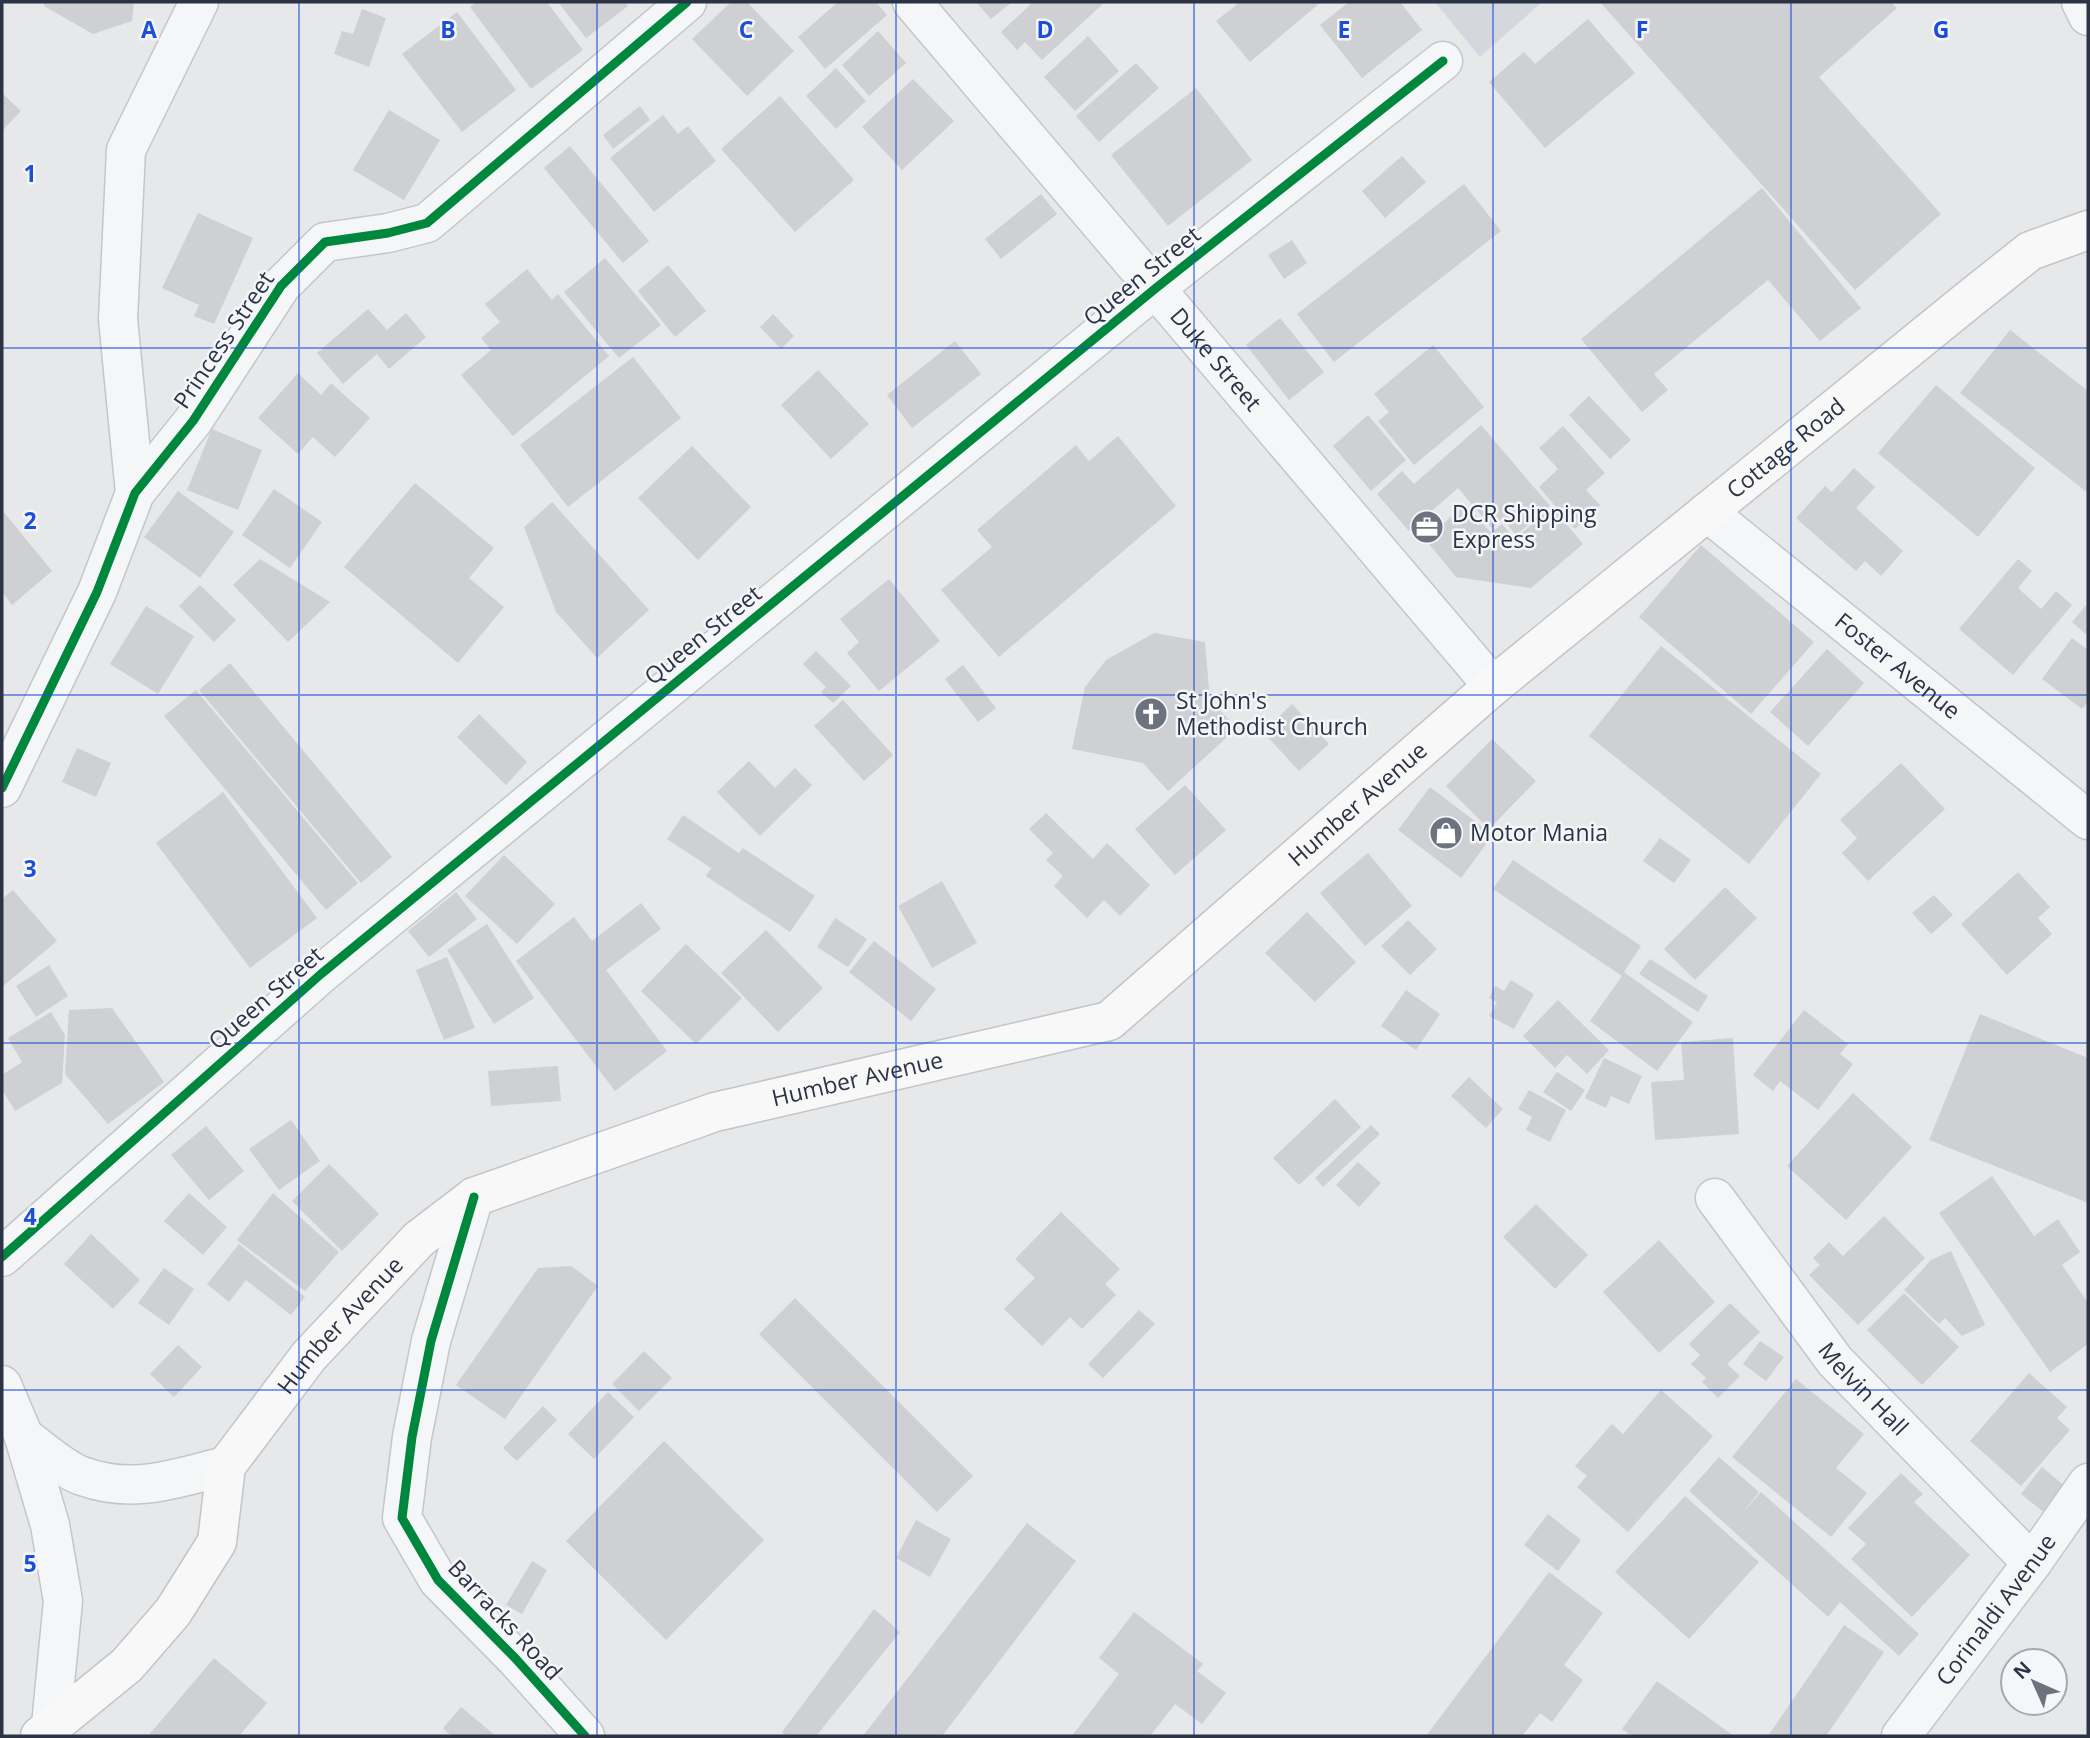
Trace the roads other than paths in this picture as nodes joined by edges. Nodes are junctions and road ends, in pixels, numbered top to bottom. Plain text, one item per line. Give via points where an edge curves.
1 (199, 2) edge
2 (687, 2) edge
3 (912, 2) edge
4 (2081, 2) edge
5 (2088, 16) edge
6 (1443, 61) dead end
7 (2088, 230) edge
8 (1156, 288) junction
9 (135, 493) junction
10 (1707, 512) junction
11 (1493, 686) junction
12 (2, 788) edge
13 (2088, 820) edge
14 (474, 1197) junction
15 (1715, 1198) dead end
16 (2, 1257) edge
17 (2, 1385) edge
18 (24, 1437) junction
19 (226, 1466) junction
20 (2088, 1483) edge
21 (2032, 1563) junction
22 (46, 1731) edge
23 (585, 1736) edge
24 (1901, 1736) edge

1 - 9 street, Princess Street via 126,150 118,319
2 - 9 street, Princess Street via 427,223 325,242 281,286 193,421
3 - 8 street, Duke Street
4 - 5 street
6 - 8 street, Queen Street
7 - 10 main road, Cottage Road via 2030,251
8 - 11 street, Duke Street
8 - 16 street, Queen Street via 321,974
9 - 12 street, Princess Street via 97,592
10 - 11 main road, Cottage Road
10 - 13 street, Foster Avenue
11 - 14 main road, Humber Avenue via 1109,1021 715,1112
14 - 19 main road, Humber Avenue via 419,1239 309,1356
14 - 23 street, Barracks Road via 431,1341 402,1518 438,1580
15 - 21 street, Melvin Hall via 1835,1361
17 - 18 street
18 - 19 street via 80,1476 123,1486 150,1485
18 - 22 street via 50,1525 64,1601
19 - 22 main road via 217,1542 173,1612 127,1665
20 - 21 street, Corinaldi Avenue
21 - 24 street, Corinaldi Avenue

